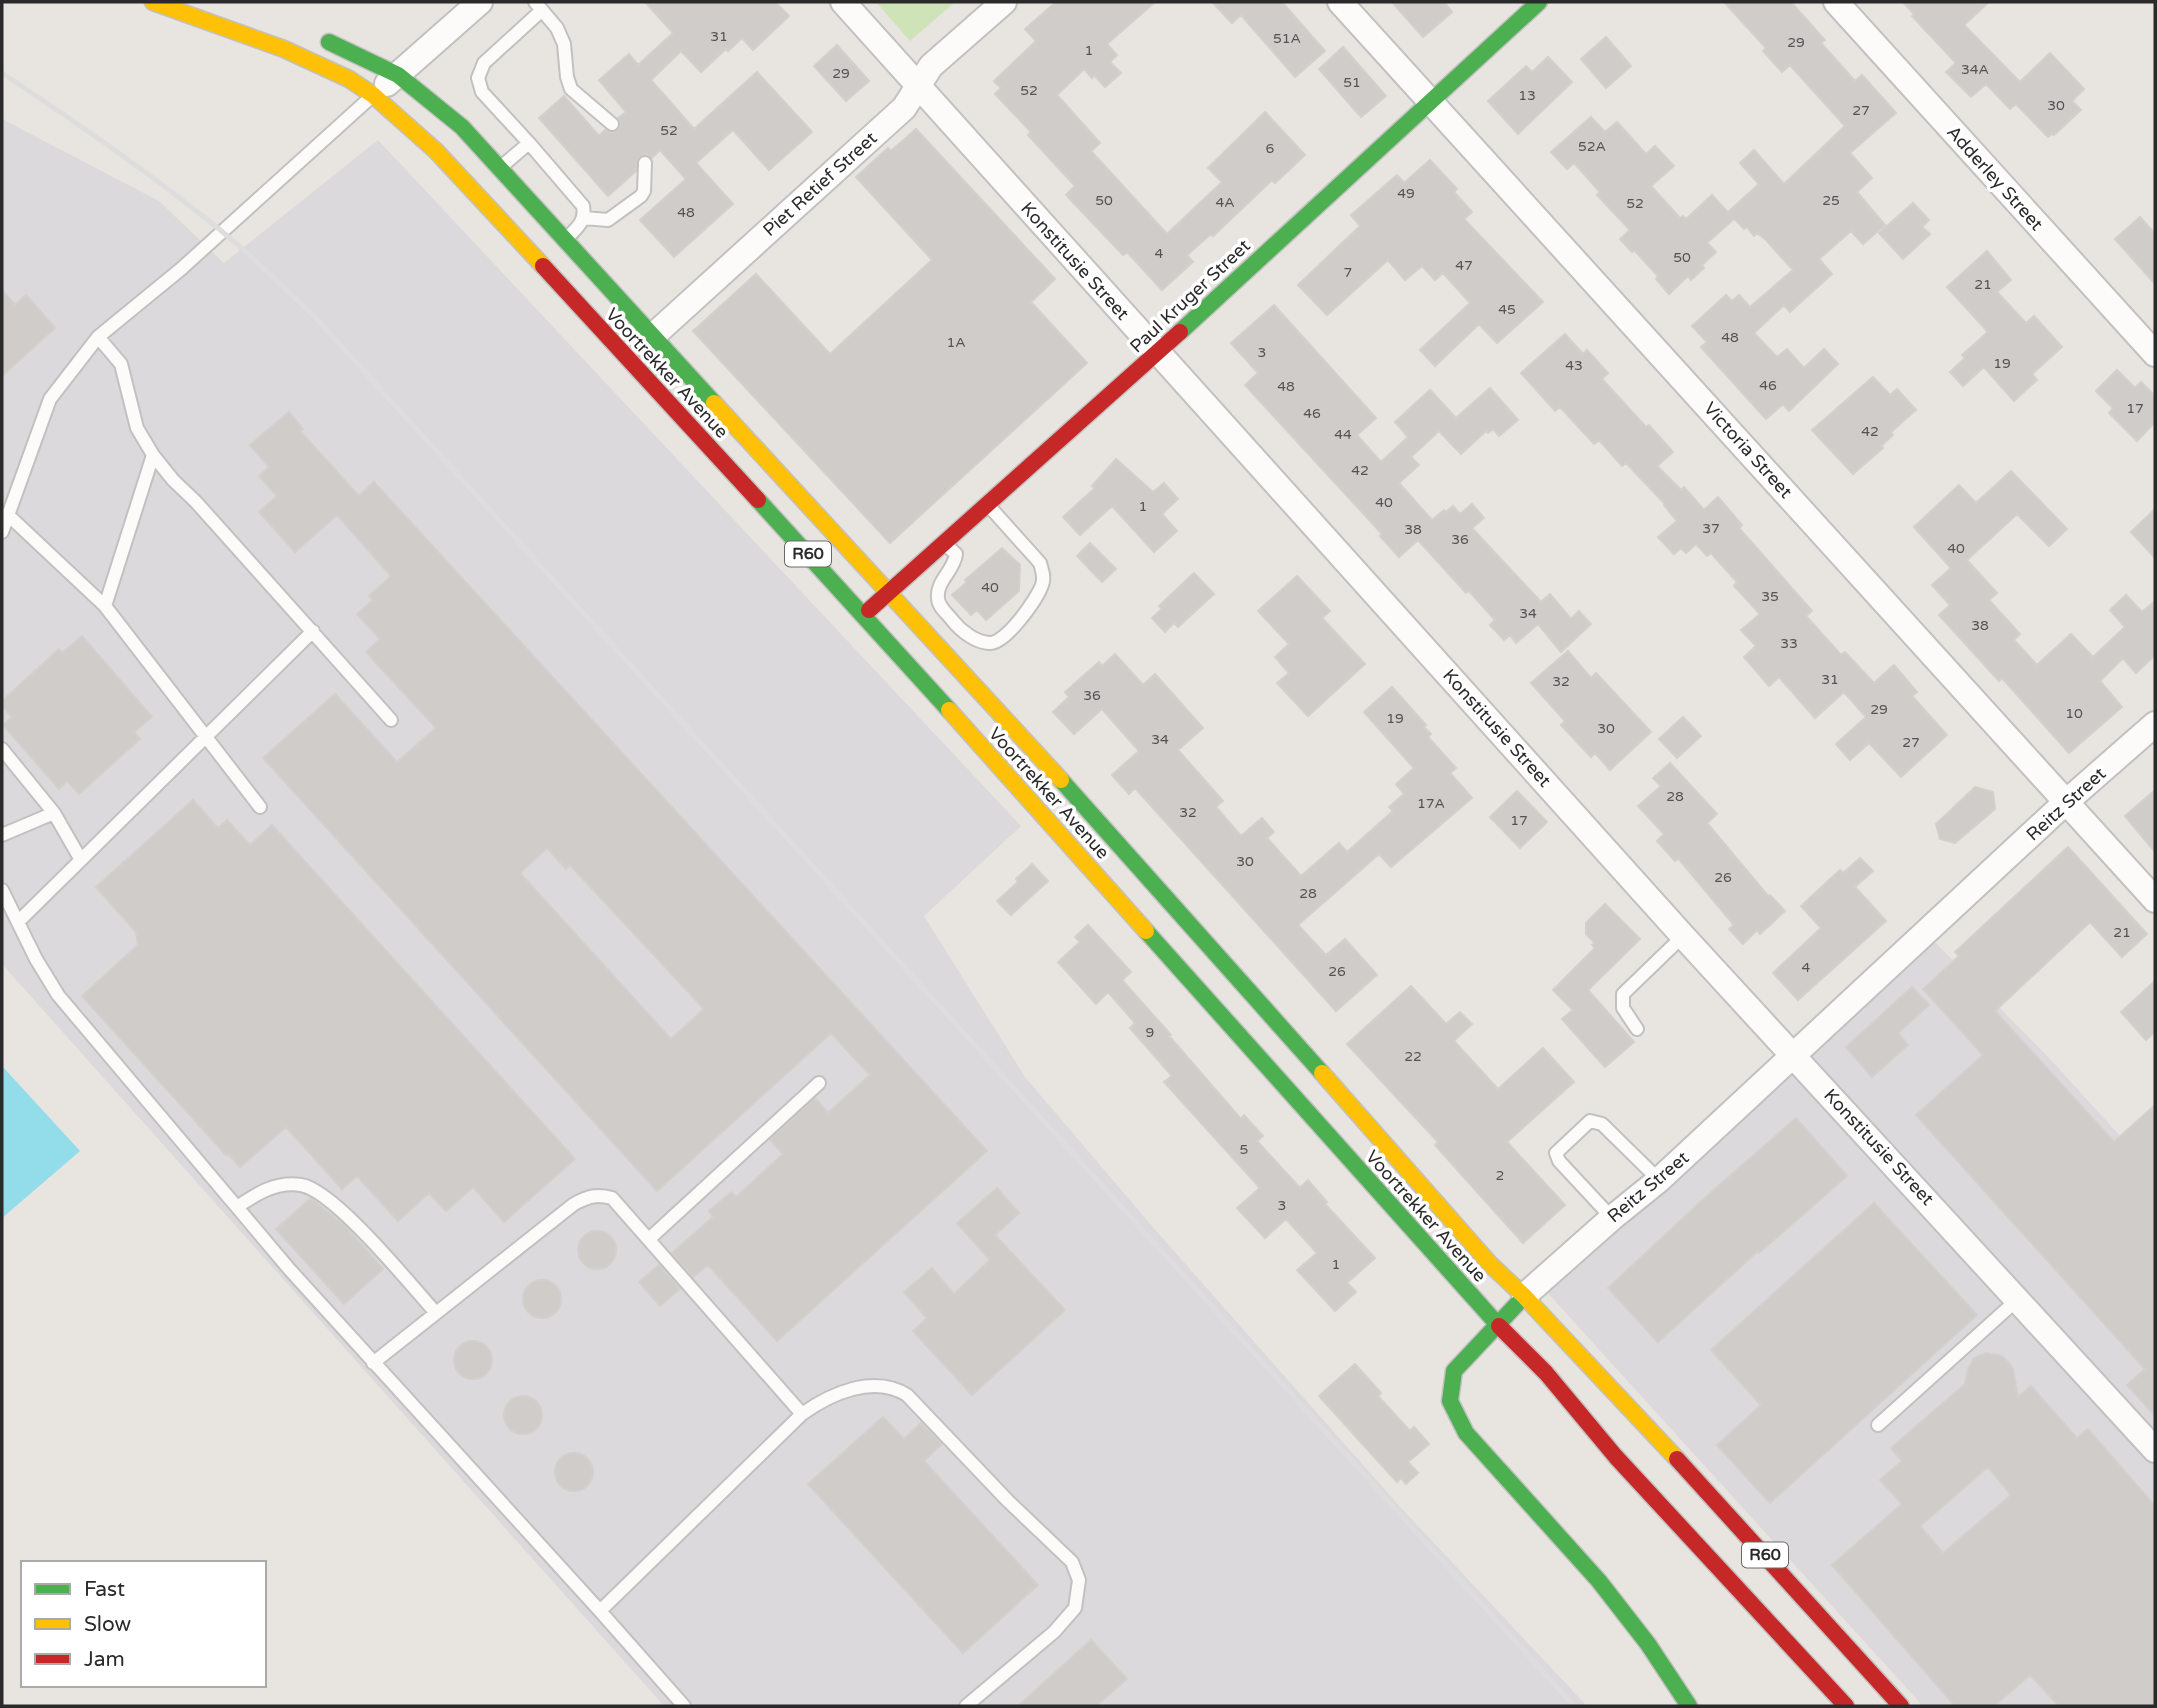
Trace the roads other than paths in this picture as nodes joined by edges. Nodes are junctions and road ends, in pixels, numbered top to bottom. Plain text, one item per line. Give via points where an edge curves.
1 (480, 2) edge
2 (843, 2) edge
3 (1004, 2) edge
4 (1340, 2) edge
5 (1539, 2) edge
6 (1836, 2) edge
7 (160, 4) edge
8 (539, 6) edge
9 (311, 33) dead end
10 (398, 75) junction
11 (919, 84) junction
12 (373, 95) junction
13 (1430, 101) junction
14 (612, 124) dead end
15 (529, 143) junction
16 (645, 163) dead end
17 (499, 168) junction
18 (584, 218) junction
19 (564, 241) junction
20 (653, 336) junction
21 (98, 337) junction
22 (1158, 352) junction
23 (2155, 354) edge
24 (627, 359) junction
25 (153, 455) junction
26 (988, 505) junction
27 (7, 514) junction
28 (2, 532) edge
29 (944, 543) junction
30 (890, 592) junction
31 (104, 606) junction
32 (864, 615) junction
33 (313, 631) junction
34 (391, 720) dead end
35 (2155, 724) edge
36 (206, 738) junction
37 (2, 749) edge
38 (2066, 802) junction
39 (260, 807) dead end
40 (54, 813) junction
41 (2, 835) edge
42 (81, 860) junction
43 (2, 890) edge
44 (2155, 900) edge
45 (19, 921) junction
46 (1683, 936) junction
47 (1637, 1028) dead end
48 (1795, 1056) junction
49 (819, 1083) dead end
50 (1659, 1180) junction
51 (237, 1207) junction
52 (1612, 1218) junction
53 (649, 1239) junction
54 (1524, 1296) junction
55 (2019, 1299) junction
56 (436, 1313) junction
57 (1498, 1325) junction
58 (373, 1363) junction
59 (802, 1414) junction
60 (1878, 1425) dead end
61 (1670, 1450) junction
62 (2155, 1450) edge
63 (1644, 1471) junction
64 (1768, 1558) junction
65 (1736, 1589) junction
66 (600, 1611) junction
67 (684, 1706) edge
68 (966, 1706) edge
69 (1689, 1706) edge
70 (1846, 1706) edge
71 (1900, 1706) edge

1 - 10 street
2 - 11 street, Konstitusie Street
3 - 11 street, Piet Retief Street via 931,66
4 - 13 street, Victoria Street
5 - 13 main road, Paul Kruger Street
6 - 23 street, Adderley Street
7 - 12 main road, Voortrekker Avenue / R60 via 296,54
8 - 14 lane via 564,44 571,89
8 - 15 lane via 484,63 478,78 482,92
9 - 10 main road, Voortrekker Avenue / R60
10 - 12 street
10 - 17 main road, Voortrekker Avenue / R60 via 462,127
11 - 20 street, Piet Retief Street via 904,108
11 - 22 street, Konstitusie Street
12 - 21 lane via 181,269
12 - 24 main road, Voortrekker Avenue / R60 via 464,179
13 - 22 main road, Paul Kruger Street
13 - 38 street, Victoria Street
15 - 17 lane
15 - 18 lane via 583,206
16 - 18 lane via 641,196 608,220
17 - 19 main road, Voortrekker Avenue / R60
18 - 19 lane
19 - 20 main road, Voortrekker Avenue / R60
20 - 24 street, Piet Retief Street
20 - 30 main road, Voortrekker Avenue / R60
21 - 25 lane via 121,364 137,428
21 - 27 lane via 50,400
22 - 26 main road, Paul Kruger Street
22 - 46 street, Konstitusie Street
24 - 32 main road, Voortrekker Avenue / R60
25 - 31 lane
25 - 33 lane
26 - 29 main road, Paul Kruger Street
26 - 29 lane via 1040,563 1044,576 1028,608 1003,640 991,644 977,639 960,629 940,606 939,592 956,554
27 - 28 lane
27 - 31 lane
29 - 30 main road, Paul Kruger Street
30 - 32 main road, Paul Kruger Street
30 - 54 main road, Voortrekker Avenue / R60 via 1490,1264
31 - 36 lane
32 - 57 main road, Voortrekker Avenue / R60
33 - 34 lane
33 - 36 lane
35 - 38 street, Reitz Street
36 - 39 lane
36 - 42 lane
37 - 40 lane
38 - 44 street, Victoria Street
38 - 48 street, Reitz Street
40 - 41 lane
40 - 42 lane
42 - 45 lane
43 - 45 lane
45 - 51 lane via 58,995
46 - 47 lane via 1623,994 1623,1008
46 - 48 street, Konstitusie Street
48 - 50 street, Reitz Street
48 - 55 street, Konstitusie Street
49 - 53 lane
50 - 52 street, Reitz Street
50 - 52 lane via 1602,1124 1590,1121 1556,1153
51 - 56 lane via 280,1185 313,1188 339,1206
51 - 58 lane
52 - 54 street, Reitz Street
53 - 56 lane via 612,1198 586,1197
53 - 59 lane
54 - 57 main road, Reitz Street
54 - 61 main road, Voortrekker Avenue / R60
55 - 60 lane
55 - 62 street, Konstitusie Street
56 - 58 lane
57 - 63 main road, Voortrekker Avenue / R60
57 - 69 main road, Reitz Street via 1454,1371 1450,1401 1458,1418 1466,1433 1599,1581
58 - 66 lane
59 - 66 lane
59 - 68 lane via 849,1389 900,1391 1072,1562 1079,1580 1075,1608 1054,1632
61 - 63 main road
61 - 64 main road, Voortrekker Avenue / R60
63 - 65 main road, Voortrekker Avenue / R60
64 - 65 main road
64 - 71 main road, Voortrekker Avenue / R60
65 - 70 main road, Voortrekker Avenue / R60
66 - 67 lane

